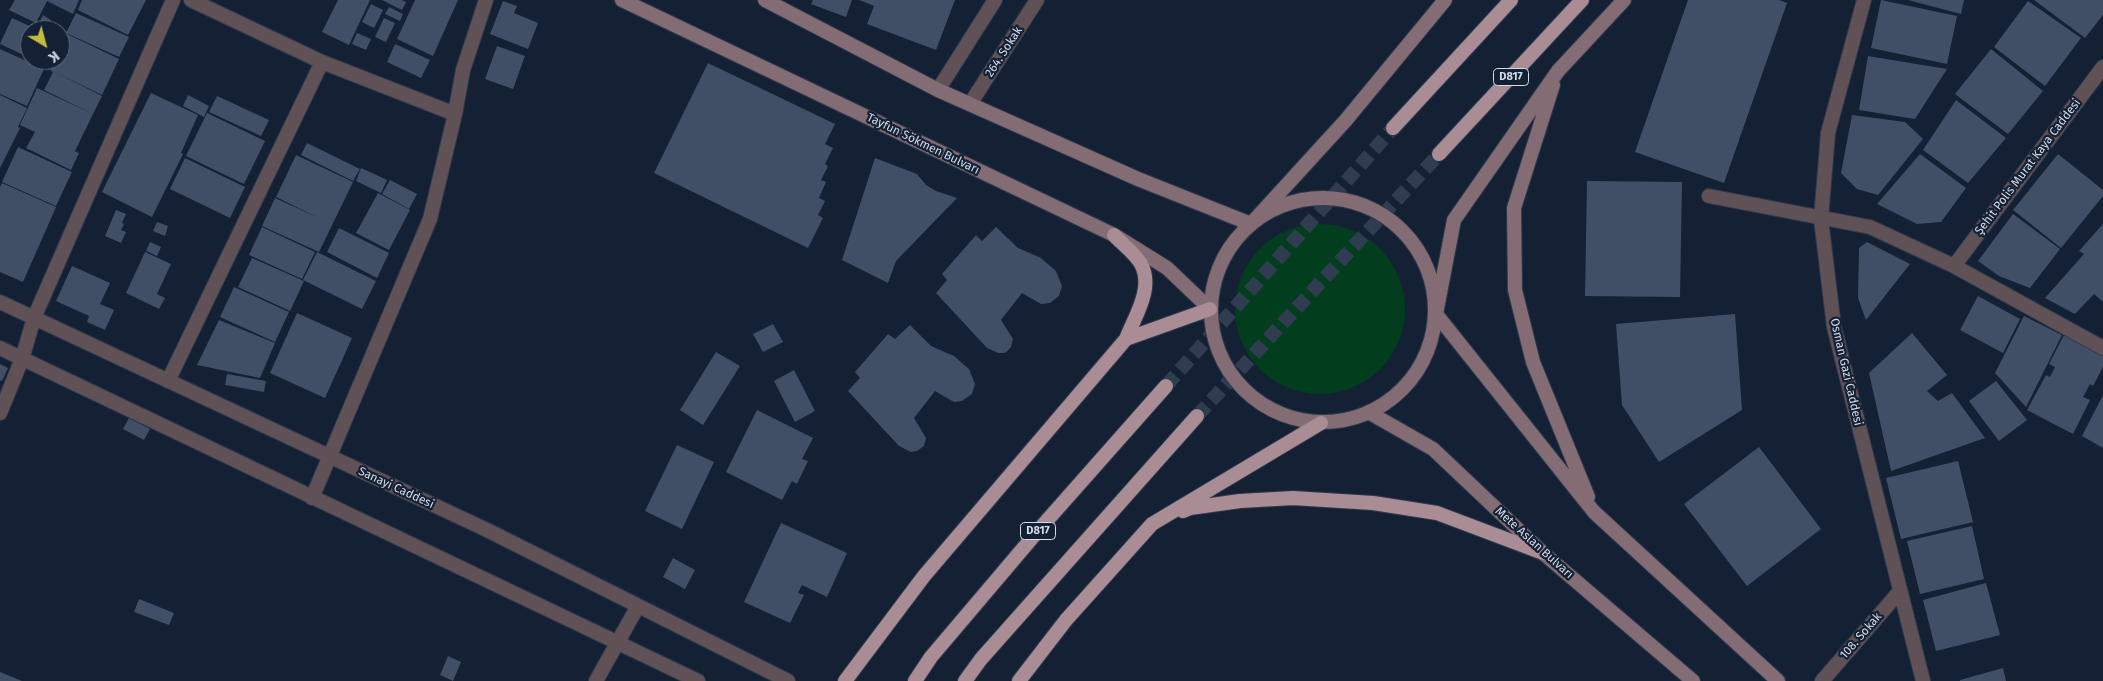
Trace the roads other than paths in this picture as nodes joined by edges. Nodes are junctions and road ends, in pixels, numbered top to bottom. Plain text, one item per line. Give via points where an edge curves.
1 (174, 0) edge
2 (191, 0) edge
3 (486, 0) edge
4 (622, 0) edge
5 (765, 0) edge
6 (994, 0) edge
7 (1037, 0) edge
8 (1445, 0) edge
9 (1511, 0) edge
10 (1582, 0) edge
11 (1624, 0) edge
12 (1864, 0) edge
13 (322, 62) junction
14 (2103, 67) edge
15 (1558, 71) junction
16 (938, 90) junction
17 (970, 104) junction
18 (455, 114) junction
19 (1393, 128) tunnel mouth
20 (1439, 154) tunnel mouth
21 (1709, 196) dead end
22 (1821, 219) junction
23 (1251, 224) junction
24 (1114, 235) junction
25 (1954, 266) junction
26 (0, 302) edge
27 (1210, 309) junction
28 (1436, 314) junction
29 (34, 318) junction
30 (1126, 339) junction
31 (0, 348) edge
32 (2103, 348) edge
33 (22, 359) junction
34 (168, 381) junction
35 (1166, 386) tunnel mouth
36 (0, 413) edge
37 (1370, 413) junction
38 (1197, 416) tunnel mouth
39 (1321, 423) junction
40 (331, 457) junction
41 (312, 498) junction
42 (1594, 512) junction
43 (1152, 524) junction
44 (1543, 553) junction
45 (1900, 591) junction
46 (638, 606) junction
47 (617, 643) junction
48 (596, 681) edge
49 (698, 681) edge
50 (788, 681) edge
51 (846, 681) edge
52 (915, 681) edge
53 (965, 681) edge
54 (1019, 681) edge
55 (1693, 681) edge
56 (1778, 681) edge
57 (1822, 681) edge
58 (1923, 681) edge

1 - 29 street
2 - 13 street
3 - 18 street via 463,70
4 - 24 main road, Tayfun Sökmen Bulvarı
5 - 16 main road
6 - 16 street
7 - 17 street, 264. Sokak
8 - 23 main road via 1346,120
9 - 19 highway
10 - 20 highway, D817
11 - 15 main road
12 - 22 street, Osman Gazi Caddesi via 1828,133
13 - 18 street
13 - 34 street
14 - 25 street, Şehit Polis Murat Kaya Caddesi
15 - 28 main road via 1454,220
15 - 42 main road via 1514,208 1515,290 1533,362
16 - 17 main road
17 - 23 main road via 1138,179
18 - 40 street via 430,218
21 - 22 street
22 - 25 street via 1870,228
22 - 45 street, Osman Gazi Caddesi via 1834,326
23 - 27 main road via 1225,255 1215,277
23 - 28 main road via 1282,205 1319,197 1356,202 1389,218 1416,244 1432,277
24 - 27 main road, Tayfun Sökmen Bulvarı via 1167,268
24 - 30 highway via 1140,263 1146,279 1144,294
25 - 32 street
26 - 29 street, Sanayi Caddesi
27 - 30 highway
27 - 39 main road via 1214,338 1221,356 1242,388 1265,407 1292,418
28 - 37 main road via 1433,339 1410,383 1392,400
28 - 42 main road
29 - 33 street
29 - 34 street, Sanayi Caddesi
30 - 51 highway via 924,576
31 - 33 street
33 - 36 street
33 - 41 street
34 - 40 street, Sanayi Caddesi
35 - 52 highway, D817 via 1043,525 931,657
37 - 39 main road
37 - 44 main road, Mete Aslan Bulvarı via 1433,449
38 - 53 highway
39 - 43 highway
40 - 41 street
40 - 46 street, Sanayi Caddesi
41 - 47 street
42 - 56 main road
43 - 44 highway via 1190,508 1240,502 1293,498 1373,503 1437,514
43 - 54 highway via 1066,620
44 - 55 main road, Mete Aslan Bulvarı
45 - 57 street, 108. Sokak
45 - 58 street, Osman Gazi Caddesi
46 - 47 street
46 - 50 street, Sanayi Caddesi
47 - 48 street
47 - 49 street

